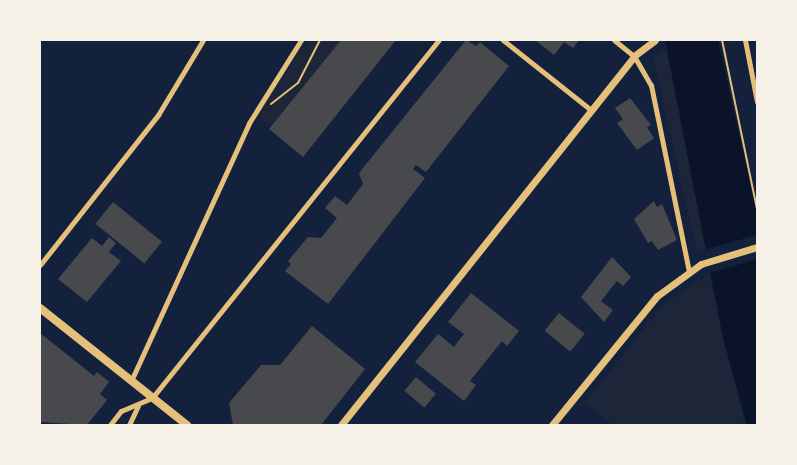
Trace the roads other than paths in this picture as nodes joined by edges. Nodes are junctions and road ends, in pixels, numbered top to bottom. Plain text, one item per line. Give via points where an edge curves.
1 (203, 40) edge
2 (301, 40) edge
3 (439, 40) edge
4 (503, 40) edge
5 (614, 40) edge
6 (745, 40) edge
7 (653, 41) edge
8 (634, 56) junction
9 (757, 102) edge
10 (591, 110) junction
11 (757, 247) edge
12 (40, 265) edge
13 (689, 271) junction
14 (40, 308) edge
15 (130, 380) junction
16 (152, 398) junction
17 (138, 406) junction
18 (110, 425) edge
19 (129, 425) edge
20 (186, 425) edge
21 (341, 425) edge
22 (552, 425) edge

1 - 12 street via 158,115
2 - 15 street via 260,106
3 - 16 street
4 - 10 street
5 - 8 street
6 - 9 street
7 - 8 street
8 - 10 street
8 - 13 street via 651,85
10 - 21 street
11 - 13 street via 701,264
13 - 22 street via 639,316
14 - 15 main road
15 - 16 main road
16 - 17 street
16 - 20 main road
17 - 18 street via 121,411
17 - 19 street

